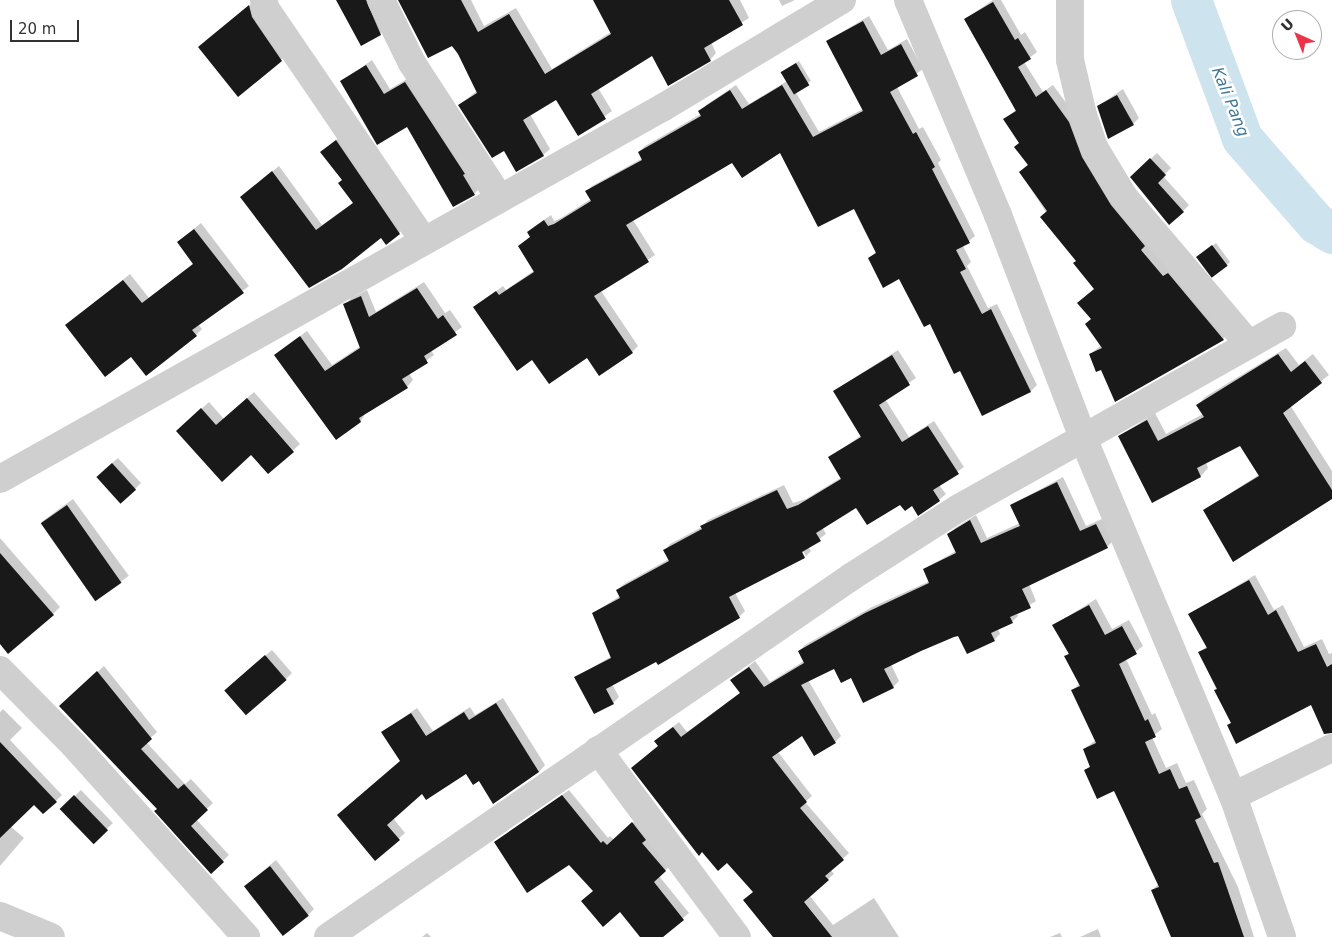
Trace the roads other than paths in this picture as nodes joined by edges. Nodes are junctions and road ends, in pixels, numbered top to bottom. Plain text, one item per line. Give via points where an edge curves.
1 (264, 0) edge
2 (381, 0) edge
3 (842, 0) edge
4 (908, 0) edge
5 (1070, 0) edge
6 (499, 197) junction
7 (423, 240) junction
8 (1282, 326) dead end
9 (1248, 343) junction
10 (1083, 438) junction
11 (0, 479) edge
12 (0, 670) edge
13 (1332, 748) edge
14 (598, 750) junction
15 (1233, 796) junction
16 (0, 916) edge
17 (51, 937) edge
18 (246, 937) edge
19 (328, 937) edge
20 (737, 937) edge
21 (1282, 937) edge

1 - 7 street via 265,8
2 - 6 street via 412,63
3 - 6 street via 662,108
4 - 10 street via 998,215
5 - 9 street via 1070,60 1095,149 1124,197
6 - 7 street
7 - 11 street
8 - 9 street
9 - 10 street
10 - 14 street via 959,508 876,561
10 - 15 street
12 - 18 street via 74,745
13 - 15 street
14 - 19 street
14 - 20 street
15 - 21 street
16 - 17 street

